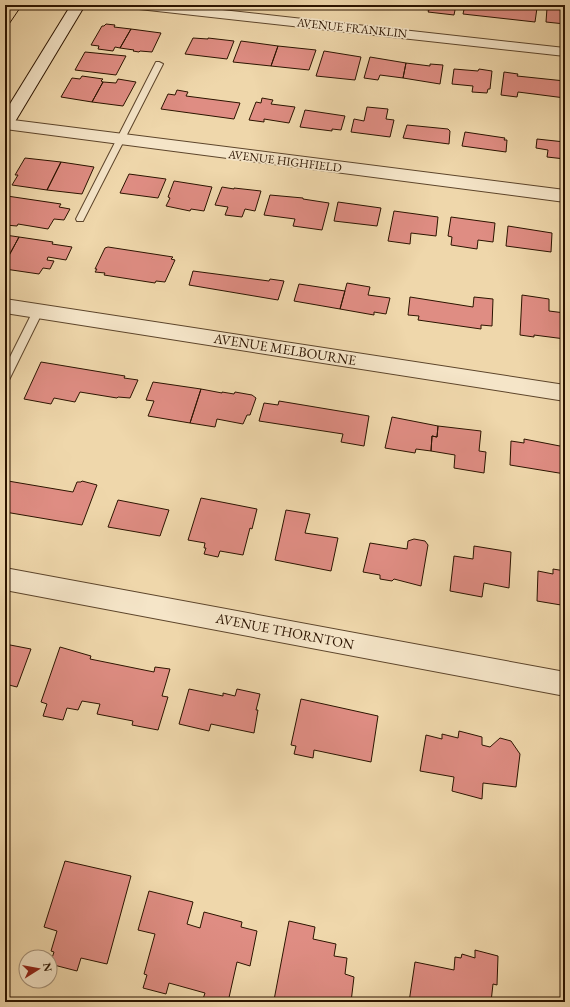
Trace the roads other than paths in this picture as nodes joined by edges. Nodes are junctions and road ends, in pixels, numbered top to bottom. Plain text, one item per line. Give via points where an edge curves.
1 (78, 5) edge
2 (139, 5) edge
3 (565, 52) edge
4 (159, 64) dead end
5 (5, 124) edge
6 (121, 140) junction
7 (565, 196) edge
8 (80, 219) dead end
9 (5, 306) edge
10 (38, 310) junction
11 (5, 377) edge
12 (565, 393) edge
13 (5, 579) edge
14 (565, 684) edge

1 - 5 street
2 - 3 street, AVENUE FRANKLIN
4 - 6 lane
5 - 6 street, AVENUE HIGHFIELD
6 - 7 street, AVENUE HIGHFIELD
6 - 8 lane
9 - 10 street, AVENUE MELBOURNE
10 - 11 lane
10 - 12 street, AVENUE MELBOURNE
13 - 14 street, AVENUE THORNTON

